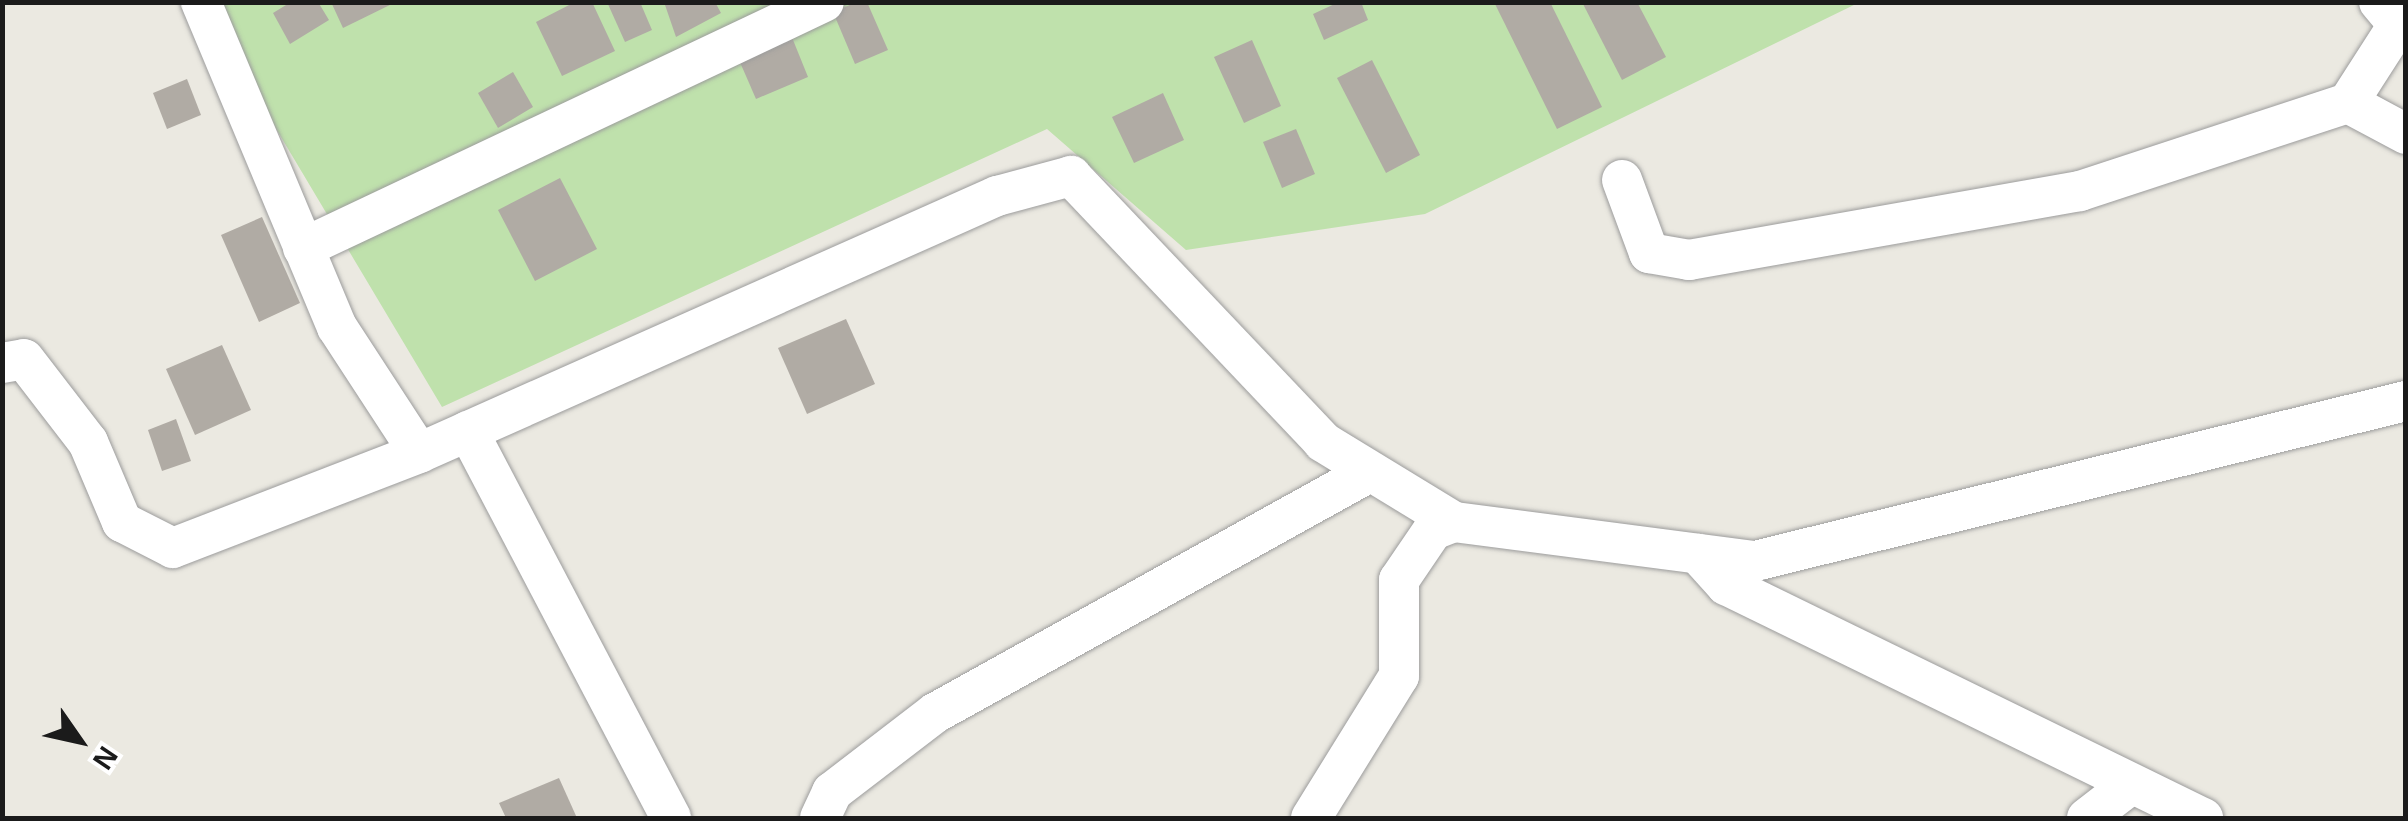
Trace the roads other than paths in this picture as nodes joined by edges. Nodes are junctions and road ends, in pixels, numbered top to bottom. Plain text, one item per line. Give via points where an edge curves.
1 (201, 2) edge
2 (824, 2) edge
3 (2378, 2) edge
4 (2348, 103) junction
5 (2406, 134) edge
6 (1622, 180) dead end
7 (303, 248) junction
8 (2, 364) edge
9 (2406, 401) edge
10 (468, 431) junction
11 (419, 453) junction
12 (1368, 473) junction
13 (1454, 522) junction
14 (1698, 554) junction
15 (2126, 788) junction
16 (671, 818) edge
17 (820, 818) edge
18 (1311, 818) edge
19 (2087, 818) edge
20 (2203, 818) edge

1 - 7 street
2 - 7 street
3 - 4 street via 2398,26
4 - 5 street
4 - 6 street via 2080,191 1689,260 1649,253
7 - 11 street via 337,327
8 - 11 street via 24,359 78,428 122,522 173,548
9 - 14 street via 1755,561
10 - 11 street
10 - 12 street via 998,196 1071,176 1323,442
10 - 16 street
12 - 13 street
12 - 17 street via 936,713 832,792
13 - 14 street
13 - 18 street via 1432,530 1399,580 1399,676
14 - 15 street via 1726,585
15 - 19 street
15 - 20 street

